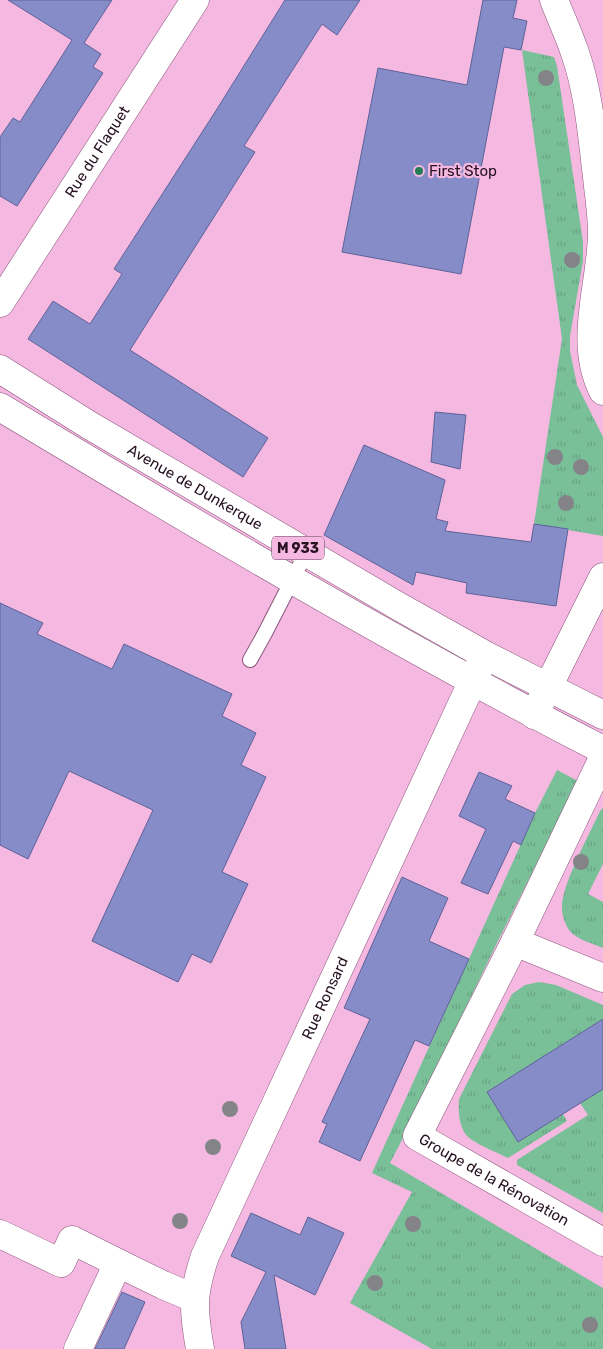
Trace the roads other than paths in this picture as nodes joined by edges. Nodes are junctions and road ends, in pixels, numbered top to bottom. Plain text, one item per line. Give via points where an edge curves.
1 (195, 0) edge
2 (554, 0) edge
3 (0, 303) edge
4 (0, 369) edge
5 (603, 391) edge
6 (0, 407) edge
7 (306, 553) junction
8 (603, 577) edge
9 (292, 580) junction
10 (485, 655) junction
11 (250, 660) dead end
12 (472, 681) junction
13 (549, 687) junction
14 (534, 715) junction
15 (603, 715) edge
16 (603, 750) edge
17 (603, 758) edge
18 (515, 942) junction
19 (603, 978) edge
20 (0, 1234) edge
21 (603, 1242) edge
22 (118, 1263) junction
23 (194, 1298) junction
24 (78, 1349) edge
25 (200, 1349) edge

1 - 3 street, Rue du Flaquet
2 - 5 street via 582,77 592,135 602,232 590,338 596,378
4 - 7 street, Avenue de Dunkerque / M 933
6 - 9 street, Avenue de Dunkerque / M 933
7 - 9 lane
7 - 10 street, Avenue de Dunkerque / M 933
8 - 13 street
9 - 11 lane
9 - 12 street, Avenue de Dunkerque / M 933
10 - 12 street, Rue Ronsard
10 - 13 street, Avenue de Dunkerque / M 933
12 - 14 street, Avenue de Dunkerque / M 933
12 - 23 street, Rue Ronsard via 216,1231 202,1263
13 - 14 street
13 - 15 street, Avenue de Dunkerque / M 933
14 - 16 street, Avenue de Dunkerque / M 933
17 - 18 street, Groupe de la Rénovation
18 - 19 street
18 - 21 street, Groupe de la Rénovation via 417,1136
20 - 22 street via 61,1263 72,1240
22 - 23 street
22 - 24 street
23 - 25 street, Rue Ronsard

